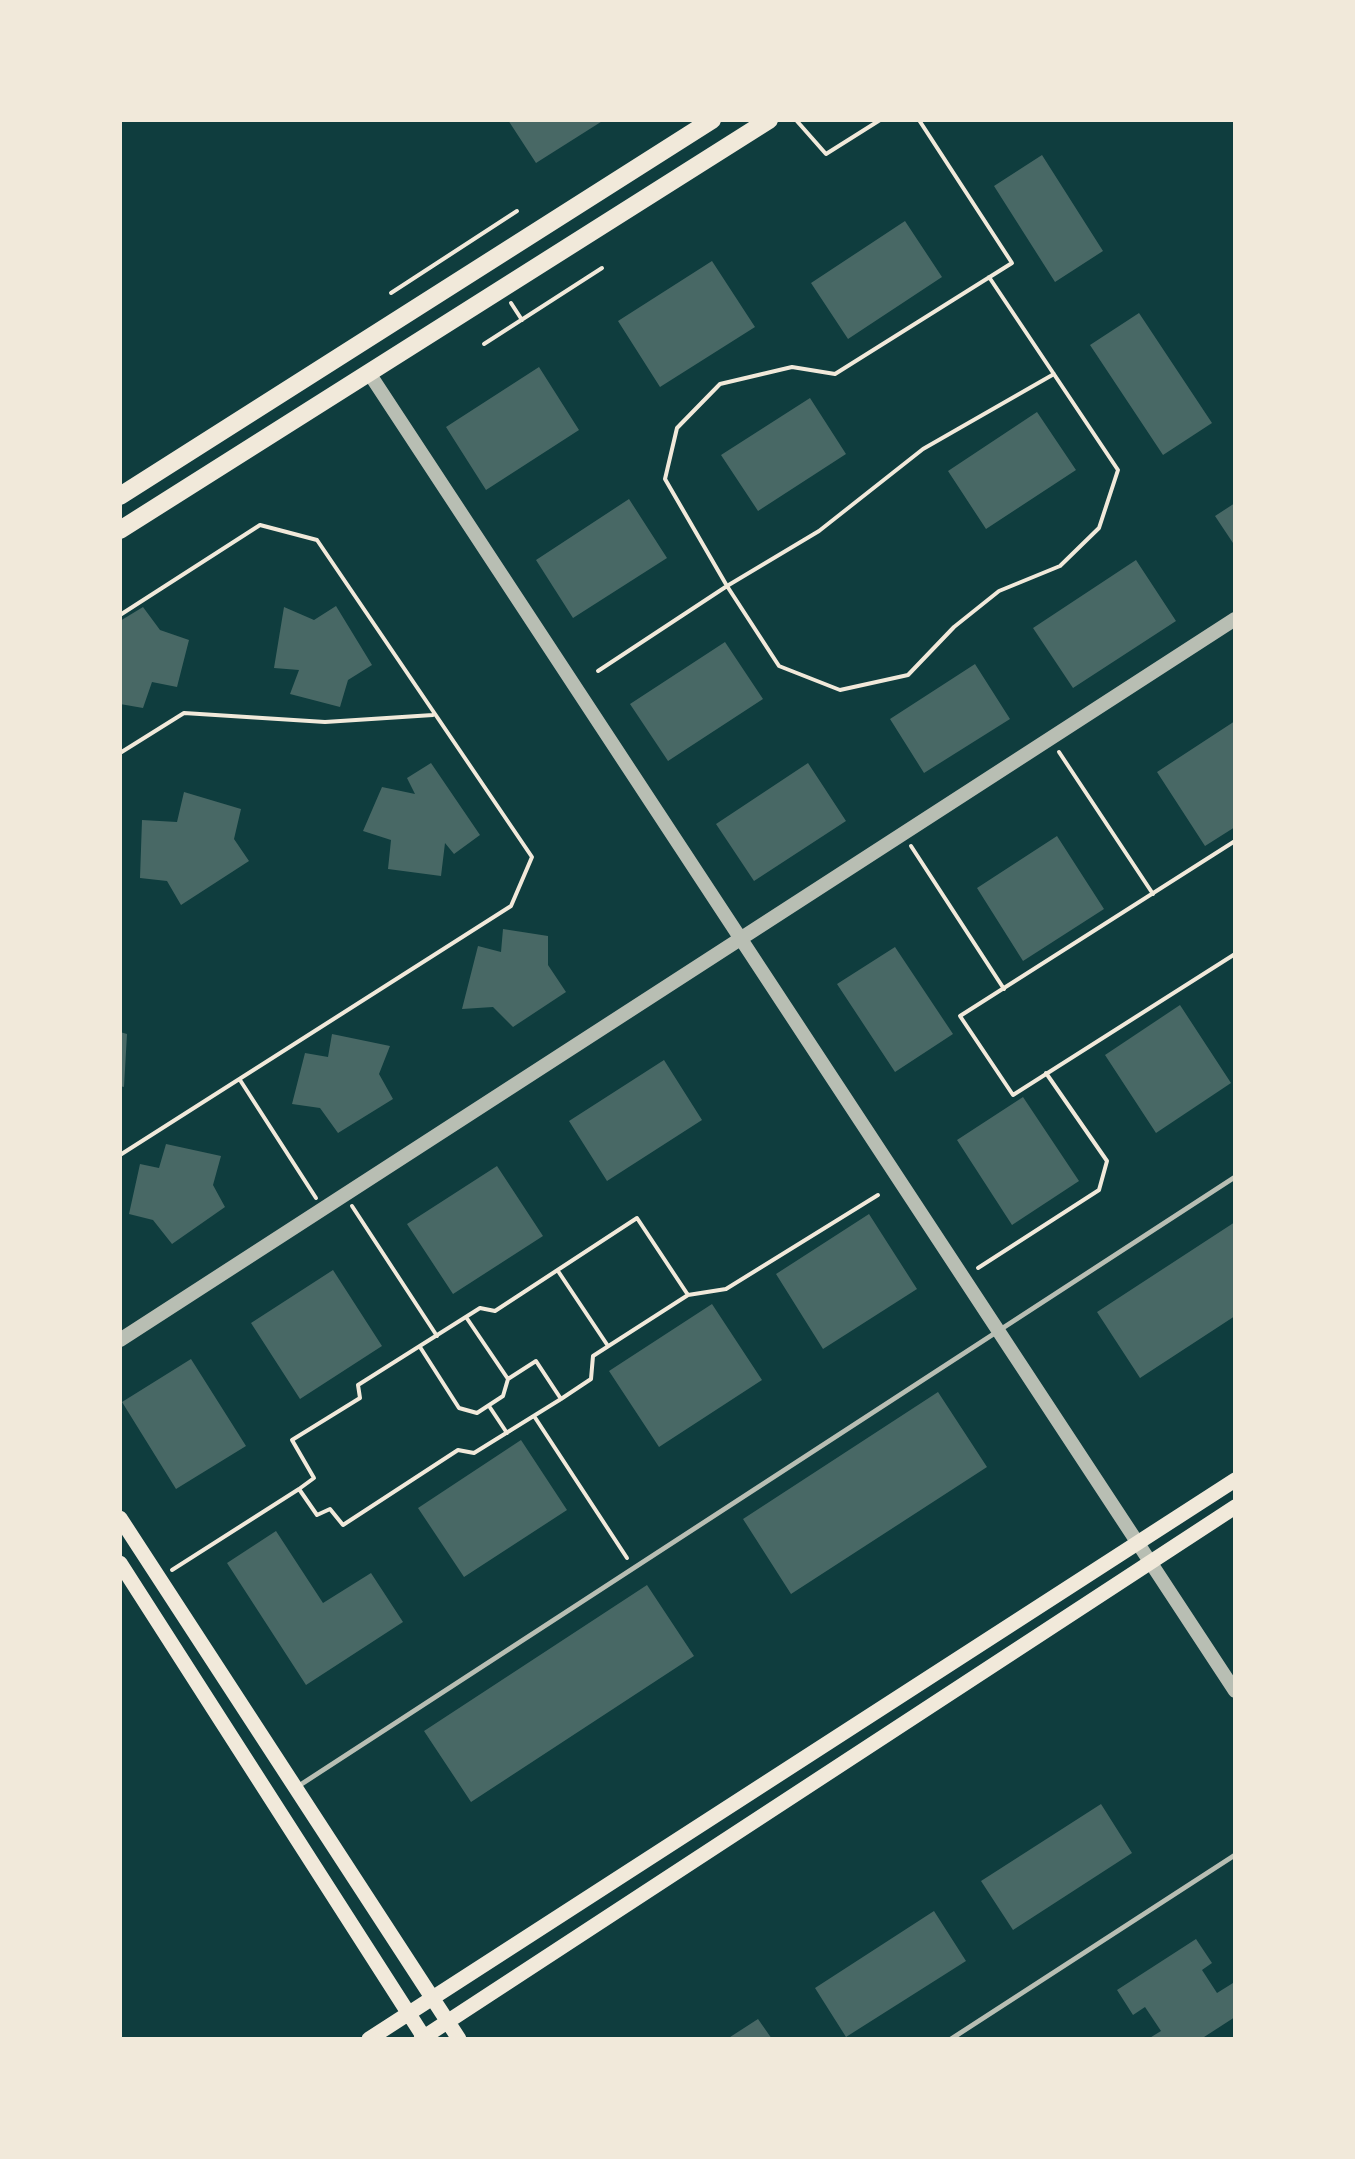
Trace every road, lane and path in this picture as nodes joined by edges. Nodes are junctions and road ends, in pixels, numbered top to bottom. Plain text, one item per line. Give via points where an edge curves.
1 (712, 120) edge
2 (769, 120) edge
3 (796, 120) edge
4 (880, 120) edge
5 (919, 120) edge
6 (517, 212) dead end
7 (602, 268) dead end
8 (989, 277) junction
9 (392, 293) dead end
10 (484, 344) dead end
11 (369, 372) junction
12 (1054, 374) junction
13 (120, 496) edge
14 (120, 530) edge
15 (726, 586) junction
16 (120, 615) edge
17 (1235, 619) edge
18 (598, 671) dead end
19 (433, 715) junction
20 (1050, 738) junction
21 (120, 752) edge
22 (903, 834) junction
23 (1235, 841) edge
24 (1153, 894) junction
25 (742, 938) junction
26 (1235, 954) edge
27 (1004, 989) junction
28 (1046, 1073) junction
29 (240, 1080) junction
30 (120, 1156) edge
31 (1235, 1177) edge
32 (344, 1195) junction
33 (878, 1195) dead end
34 (323, 1209) junction
35 (557, 1269) junction
36 (965, 1277) junction
37 (688, 1295) junction
38 (466, 1317) junction
39 (999, 1330) junction
40 (437, 1336) junction
41 (120, 1340) edge
42 (420, 1346) junction
43 (608, 1346) junction
44 (508, 1380) junction
45 (561, 1399) junction
46 (488, 1406) junction
47 (534, 1416) junction
48 (507, 1433) junction
49 (1235, 1480) edge
50 (299, 1488) junction
51 (1235, 1507) edge
52 (120, 1518) edge
53 (1139, 1542) junction
54 (1149, 1562) junction
55 (120, 1563) edge
56 (634, 1568) junction
57 (159, 1578) junction
58 (1235, 1691) edge
59 (294, 1788) junction
60 (1235, 1855) edge
61 (434, 1998) junction
62 (408, 2013) junction
63 (448, 2023) junction
64 (423, 2038) edge
65 (369, 2039) edge
66 (459, 2039) edge
67 (952, 2039) edge

1 - 13 main road
2 - 11 main road
3 - 4 path via 826,154
5 - 8 path via 1012,263
6 - 9 path
7 - 10 path
8 - 12 path
8 - 15 path via 835,374 792,367 720,384 676,428 664,480
11 - 14 main road
11 - 25 street
12 - 15 path via 922,449 820,531
12 - 15 path via 1118,470 1099,528 1060,566 1000,592 908,675 840,690 779,666
15 - 18 path
16 - 19 path via 260,524 317,540
17 - 20 street
19 - 21 path via 326,722 184,713
19 - 29 path via 532,857 511,906
20 - 22 street
20 - 24 path
22 - 25 street
22 - 27 path
23 - 24 path
24 - 27 path
25 - 32 street
25 - 36 street
26 - 28 path
27 - 28 path via 960,1016 1013,1095
28 - 36 path via 1107,1162 1099,1190
29 - 30 path
29 - 34 path
31 - 39 lane
32 - 34 street
32 - 40 path
33 - 37 path via 726,1289
34 - 41 street
35 - 37 path via 637,1218
35 - 38 path via 494,1311 480,1308
35 - 43 path
36 - 39 street
37 - 43 path
38 - 40 path
38 - 44 path
39 - 53 street
39 - 56 lane
40 - 42 path
42 - 46 path via 459,1408 477,1414
42 - 50 path via 358,1385 360,1398 292,1440 314,1478
43 - 45 path via 593,1356 591,1379
44 - 45 path via 536,1362
44 - 46 path via 503,1396
45 - 47 path
46 - 48 path
47 - 48 path
47 - 56 path
48 - 50 path via 474,1453 458,1450 343,1525 330,1508 317,1515
49 - 53 main road
50 - 57 path
51 - 54 main road
52 - 57 main road
53 - 54 street
53 - 61 main road
54 - 58 street
54 - 63 main road
55 - 62 main road
56 - 59 lane
57 - 59 main road
59 - 61 main road
60 - 67 lane
61 - 62 main road
61 - 63 main road
62 - 64 main road
62 - 65 main road
63 - 64 main road
63 - 66 main road

